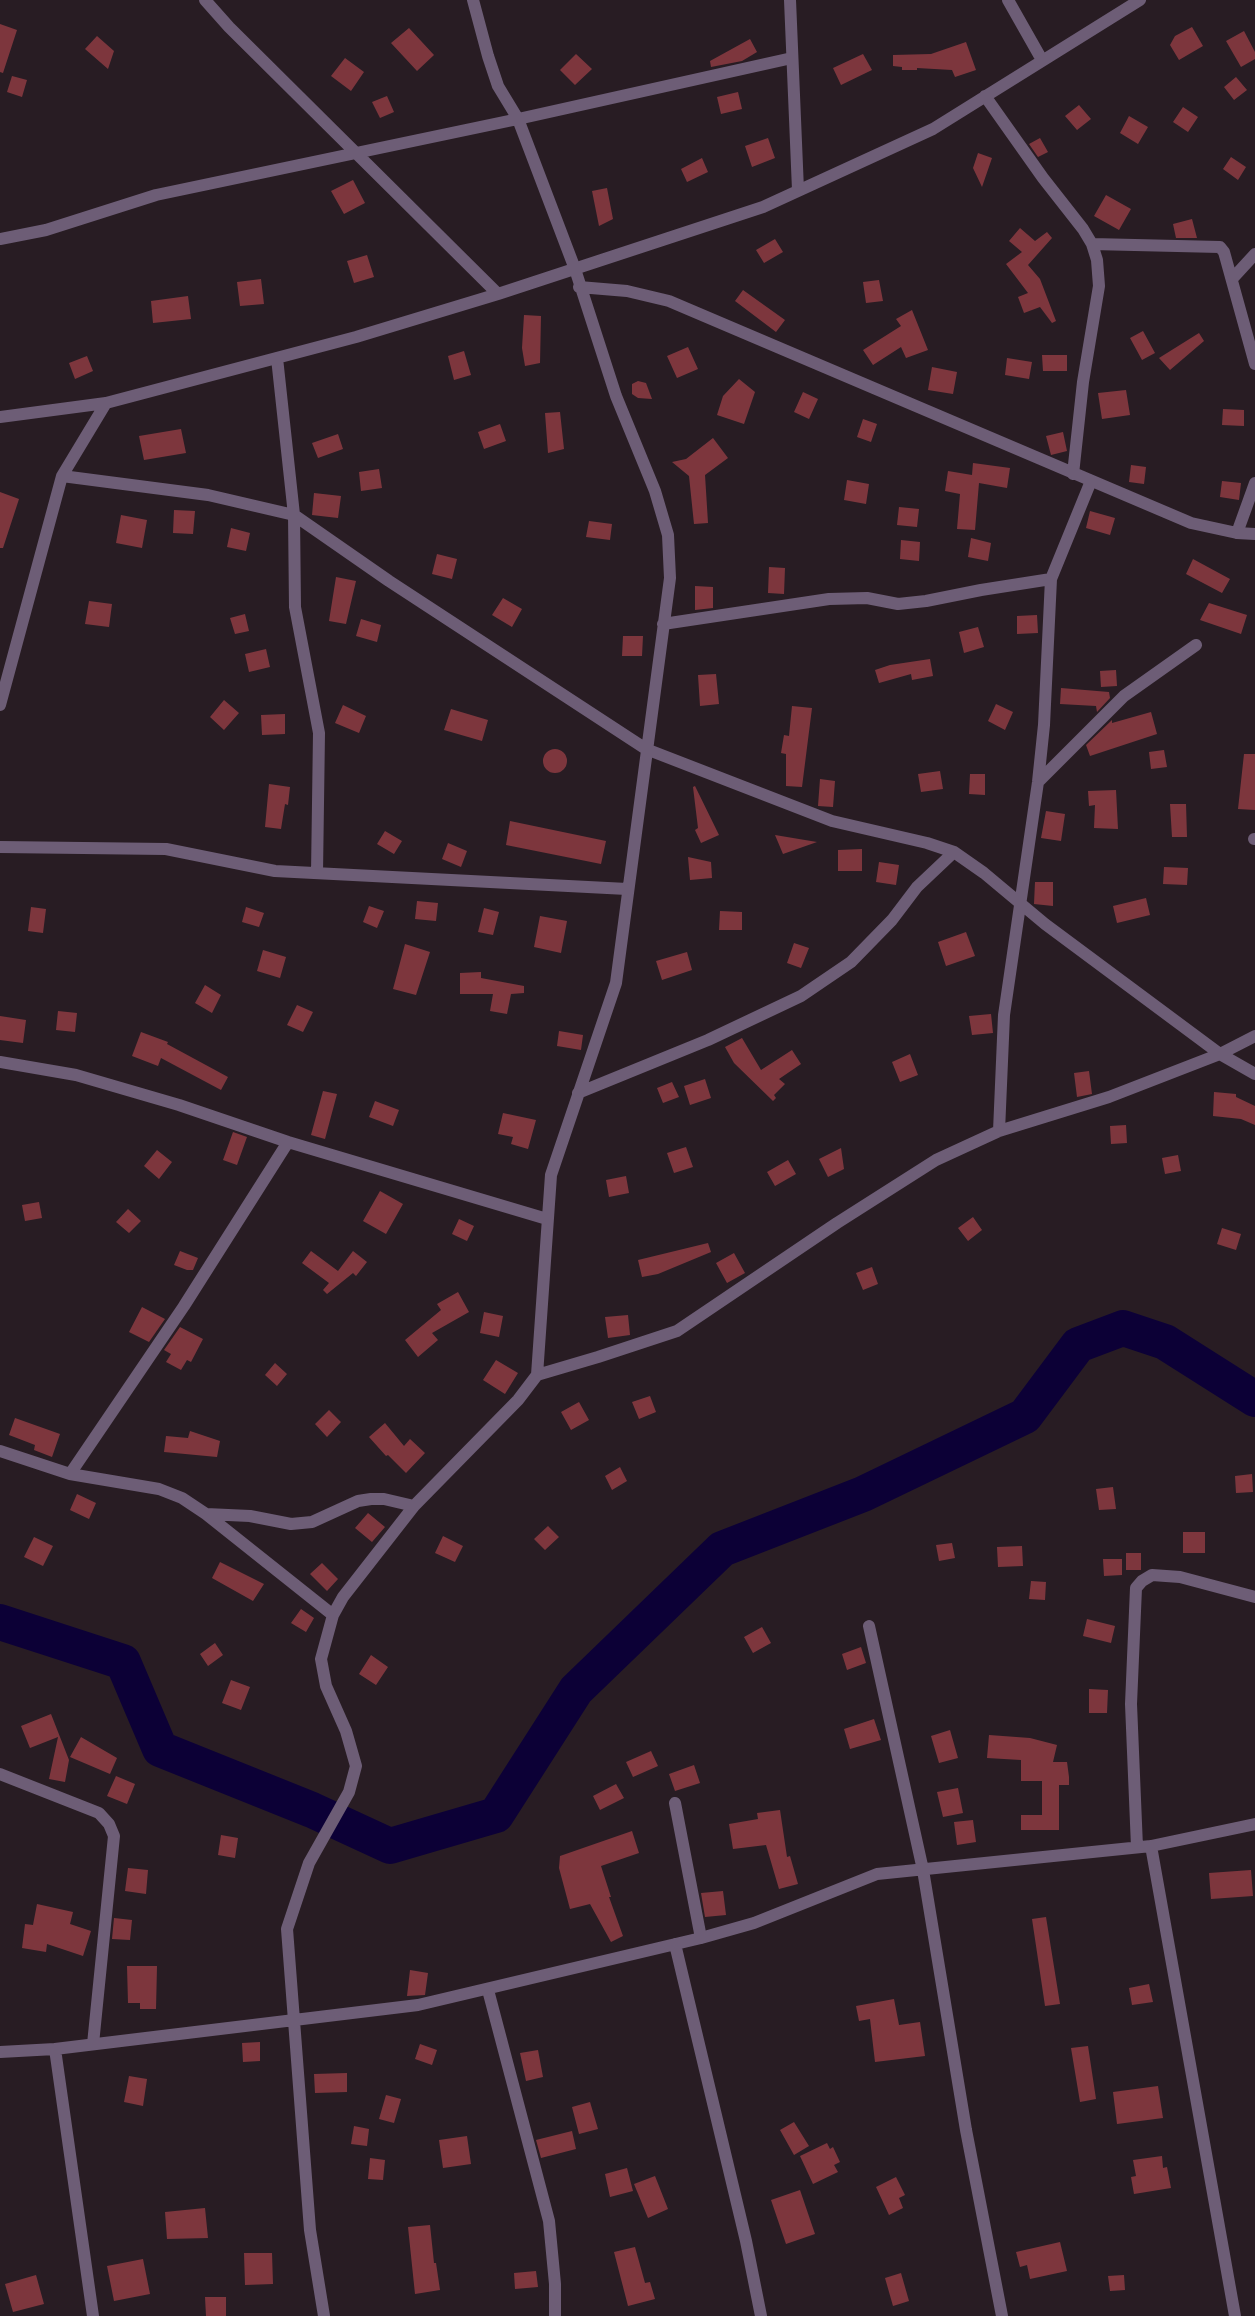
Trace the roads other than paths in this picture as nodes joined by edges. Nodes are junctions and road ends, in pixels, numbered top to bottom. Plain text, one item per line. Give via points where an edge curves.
1 (205, 0) edge
2 (790, 0) edge
3 (1008, 0) edge
4 (1140, 0) edge
5 (475, 1) edge
6 (792, 58) junction
7 (1042, 60) junction
8 (985, 96) junction
9 (518, 119) junction
10 (356, 153) junction
11 (798, 190) junction
12 (0, 239) edge
13 (1092, 244) junction
14 (1255, 254) edge
15 (575, 269) junction
16 (1232, 279) junction
17 (579, 287) junction
18 (498, 294) junction
19 (277, 358) junction
20 (1255, 364) edge
21 (106, 403) junction
22 (0, 417) edge
23 (1073, 474) junction
24 (62, 476) junction
25 (1091, 481) junction
26 (1255, 483) edge
27 (294, 515) junction
28 (1237, 532) junction
29 (1255, 534) edge
30 (1051, 579) junction
31 (663, 624) junction
32 (1196, 645) dead end
33 (0, 705) edge
34 (646, 749) junction
35 (1038, 782) junction
36 (0, 847) edge
37 (954, 852) junction
38 (317, 873) junction
39 (627, 889) junction
40 (1019, 902) junction
41 (1255, 1036) edge
42 (1220, 1054) junction
43 (0, 1062) edge
44 (1255, 1074) edge
45 (578, 1093) junction
46 (999, 1131) junction
47 (288, 1142) junction
48 (547, 1219) junction
49 (537, 1375) junction
50 (0, 1451) edge
51 (70, 1474) junction
52 (414, 1506) junction
53 (206, 1514) junction
54 (1255, 1597) edge
55 (333, 1616) junction
56 (869, 1626) dead end
57 (0, 1774) edge
58 (675, 1803) dead end
59 (1255, 1824) edge
60 (1151, 1846) junction
61 (1137, 1847) junction
62 (923, 1870) junction
63 (701, 1938) junction
64 (675, 1944) junction
65 (488, 1990) junction
66 (295, 2021) junction
67 (93, 2044) junction
68 (55, 2049) junction
69 (0, 2052) edge
70 (93, 2316) edge
71 (324, 2316) edge
72 (555, 2316) edge
73 (760, 2316) edge
74 (1002, 2316) edge
75 (1235, 2316) edge

1 - 10 street
2 - 6 street
3 - 7 street
4 - 7 street
5 - 9 street via 498,86
6 - 9 street
6 - 11 street
7 - 8 street
8 - 11 street via 933,129
8 - 13 street
9 - 10 street
9 - 15 street
10 - 12 street via 156,195 46,230
10 - 18 street
11 - 15 street via 763,207
13 - 16 street via 1220,247
13 - 23 street via 1099,286
14 - 16 street
15 - 17 street
15 - 18 street
16 - 20 street
17 - 23 street via 627,291 669,301
17 - 31 street via 668,534 670,578
18 - 19 street
19 - 21 street
19 - 27 street
21 - 22 street
21 - 24 street
23 - 25 street
24 - 27 street via 208,495
24 - 33 street
25 - 28 street via 1191,523
25 - 30 street
26 - 28 street
27 - 34 street
27 - 38 street via 295,607 319,733
28 - 29 street
30 - 31 street via 926,601 898,604 867,598 829,599
30 - 35 street
31 - 34 street
32 - 35 street via 1124,696
34 - 37 street via 832,821
34 - 39 street
35 - 40 street
36 - 38 street via 166,849 275,871
37 - 40 street
37 - 45 street via 917,887 892,920 851,962 801,996 708,1040
38 - 39 street
39 - 45 street via 616,983
40 - 42 street
40 - 46 street via 1004,1015
41 - 42 street
42 - 44 street
42 - 46 street via 1109,1097
43 - 47 street via 76,1075 179,1104
45 - 48 street via 551,1175
46 - 49 street via 936,1160 677,1331
47 - 48 street
47 - 51 street via 184,1306
48 - 49 street
49 - 52 street via 518,1400
50 - 51 street
51 - 53 street via 159,1489
52 - 53 street via 384,1498 371,1499 312,1522 291,1524 250,1516
52 - 55 street via 343,1597
53 - 55 street
54 - 61 street via 1180,1577 1152,1575 1136,1588 1131,1704
55 - 66 street via 321,1659 326,1686 356,1766 349,1792 309,1863 287,1929
56 - 62 street
57 - 67 street via 99,1814 114,1836
58 - 63 street
59 - 60 street
60 - 61 street
60 - 75 street
61 - 62 street
62 - 63 street via 877,1874 754,1923
62 - 74 street via 966,2130
63 - 64 street
64 - 65 street
64 - 73 street via 746,2241
65 - 66 street via 418,2005
65 - 72 street via 549,2221
66 - 67 street
66 - 71 street via 310,2230
67 - 68 street
68 - 69 street
68 - 70 street

